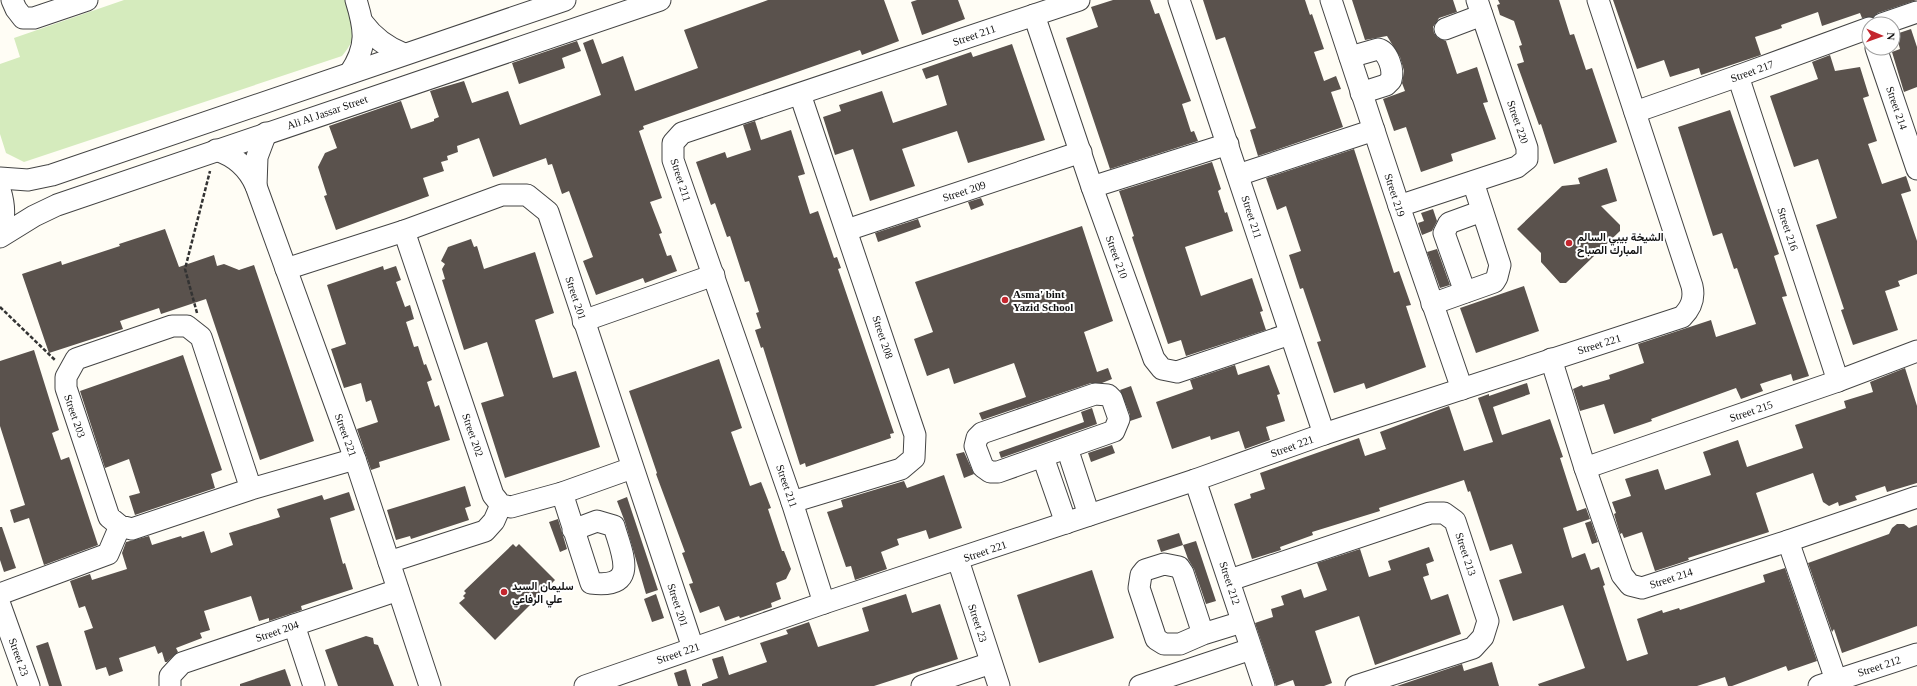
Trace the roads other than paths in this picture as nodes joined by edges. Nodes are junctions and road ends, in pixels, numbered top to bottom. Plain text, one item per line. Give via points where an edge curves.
1 (12, 0) edge
2 (87, 0) edge
3 (356, 0) edge
4 (565, 0) edge
5 (574, 0) edge
6 (660, 0) edge
7 (1079, 0) edge
8 (1179, 0) edge
9 (1331, 0) edge
10 (1598, 0) edge
11 (1480, 8) edge
12 (1917, 12) edge
13 (1034, 15) junction
14 (1901, 17) edge
15 (509, 19) junction
16 (363, 23) junction
17 (582, 26) junction
18 (1445, 29) dead end
19 (1861, 31) edge
20 (519, 48) junction
21 (404, 54) junction
22 (1879, 56) edge
23 (1350, 57) junction
24 (350, 73) junction
25 (1738, 76) junction
26 (1362, 93) junction
27 (800, 94) junction
28 (1635, 112) junction
29 (1374, 130) junction
30 (266, 133) junction
31 (1228, 144) junction
32 (216, 150) junction
33 (1080, 152) junction
34 (1917, 169) edge
35 (1238, 175) junction
36 (0, 178) edge
37 (1473, 182) junction
38 (256, 186) junction
39 (1092, 187) junction
40 (0, 190) edge
41 (1399, 206) junction
42 (1482, 211) junction
43 (847, 230) junction
44 (0, 231) edge
45 (404, 232) junction
46 (0, 238) edge
47 (286, 269) junction
48 (714, 275) junction
49 (1465, 292) junction
50 (1432, 304) junction
51 (583, 321) junction
52 (1290, 334) junction
53 (1917, 351) edge
54 (1551, 359) junction
55 (1838, 381) junction
56 (1462, 389) junction
57 (1324, 434) junction
58 (1067, 448) junction
59 (1043, 457) junction
60 (355, 459) junction
61 (632, 468) junction
62 (1585, 468) junction
63 (1195, 480) junction
64 (251, 489) junction
65 (562, 493) junction
66 (1917, 497) edge
67 (792, 502) junction
68 (500, 505) junction
69 (1089, 515) junction
70 (1066, 523) junction
71 (120, 526) junction
72 (574, 530) dead end
73 (1788, 541) junction
74 (958, 560) junction
75 (389, 562) junction
76 (1230, 580) junction
77 (398, 590) junction
78 (0, 594) edge
79 (824, 603) junction
80 (0, 605) edge
81 (1242, 622) junction
82 (294, 625) junction
83 (1202, 634) dead end
84 (693, 648) junction
85 (1252, 649) junction
86 (1917, 654) edge
87 (991, 663) junction
88 (1828, 683) edge
89 (598, 684) edge
90 (29, 686) edge
91 (170, 686) edge
92 (314, 686) edge
93 (430, 686) edge
94 (922, 686) edge
95 (999, 686) edge
96 (1140, 686) edge
97 (1264, 686) edge
98 (1356, 686) edge

1 - 2 street via 23,18 34,18
3 - 16 street
4 - 15 street
5 - 17 street via 574,12
6 - 17 street, Ali Al Jassar Street
7 - 13 street, Street 211
8 - 31 street, Street 211
9 - 23 street, Street 219
10 - 28 street, Street 221
11 - 18 street
11 - 37 street, Street 220 via 1527,148 1527,159 1517,167
12 - 14 street
13 - 27 street, Street 211
13 - 33 street, Street 210
15 - 20 street via 519,31
15 - 21 street
16 - 21 street via 376,39
16 - 24 street via 362,49
17 - 20 street, Ali Al Jassar Street
19 - 25 street, Street 217
20 - 30 street, Ali Al Jassar Street
21 - 24 street
22 - 34 street, Street 214
23 - 26 street, Street 219
23 - 26 street via 1378,49 1387,55 1392,80 1386,85
24 - 36 street via 52,175 28,180
25 - 28 street, Street 217
25 - 55 street, Street 216
26 - 29 street, Street 219
27 - 43 street, Street 208
27 - 48 street, Street 211 via 682,133 673,143 673,160
28 - 54 street, Street 221 via 1692,286 1692,303 1688,311 1674,321
29 - 35 street
29 - 41 street, Street 219
30 - 32 street, Ali Al Jassar Street
30 - 38 street, Street 221 via 257,157
31 - 35 street, Street 211
31 - 39 street
32 - 38 street, Street 221 via 234,157 241,163
32 - 46 street, Ali Al Jassar Street via 57,205
33 - 39 street, Street 210
33 - 43 street, Street 209
35 - 52 street, Street 211
37 - 41 street, Street 220
37 - 42 street
38 - 47 street, Street 221
39 - 52 street, Street 210 via 1154,360 1162,369 1177,372
40 - 44 street via 4,207
41 - 50 street, Street 219
42 - 49 street via 1500,271 1494,282
42 - 49 street via 1449,223 1444,233
43 - 67 street, Street 208 via 915,435 914,458 901,469
45 - 47 street, Street 201
45 - 51 street, Street 201 via 502,195 527,195 548,212
45 - 68 street, Street 202 via 493,495
47 - 60 street, Street 221
48 - 51 street
48 - 67 street, Street 211
49 - 50 street
50 - 56 street, Street 219
51 - 61 street, Street 201
52 - 57 street, Street 211
53 - 55 street, Street 215
54 - 56 street, Street 221
54 - 62 street, Street 214
55 - 62 street, Street 215
56 - 57 street, Street 221
57 - 63 street, Street 221
58 - 59 street
58 - 59 street via 1114,432 1119,419 1108,395 1094,394 982,433 977,438 975,446 983,467 990,472 998,472
58 - 69 street
59 - 70 street
60 - 64 street
60 - 75 street, Street 221
61 - 65 street
61 - 84 street, Street 201
62 - 73 street, Street 214 via 1622,575 1630,585 1642,588
63 - 69 street, Street 221
63 - 76 street, Street 212
64 - 71 street via 132,529
64 - 71 street, Street 203 via 201,337 186,326 172,326 76,358 66,378 66,388 109,517
65 - 68 street via 511,507
65 - 72 street
66 - 73 street, Street 214
67 - 79 street, Street 211
68 - 75 street via 494,521 485,531
69 - 70 street, Street 221
70 - 74 street, Street 221
71 - 78 street via 108,554
73 - 88 street
74 - 79 street, Street 221
74 - 87 street, Street 23
75 - 77 street, Street 221
76 - 81 street, Street 212
76 - 98 street, Street 213 via 1430,513 1444,514 1455,521 1488,621 1483,637 1473,648
77 - 82 street, Street 204
77 - 93 street, Street 221
79 - 84 street, Street 221
80 - 90 street, Street 23
81 - 83 street
81 - 85 street, Street 212
82 - 91 street, Street 204 via 182,663 170,676
82 - 92 street
84 - 89 street, Street 221
85 - 96 street
85 - 97 street, Street 212
86 - 88 street, Street 212
87 - 94 street
87 - 95 street, Street 23

